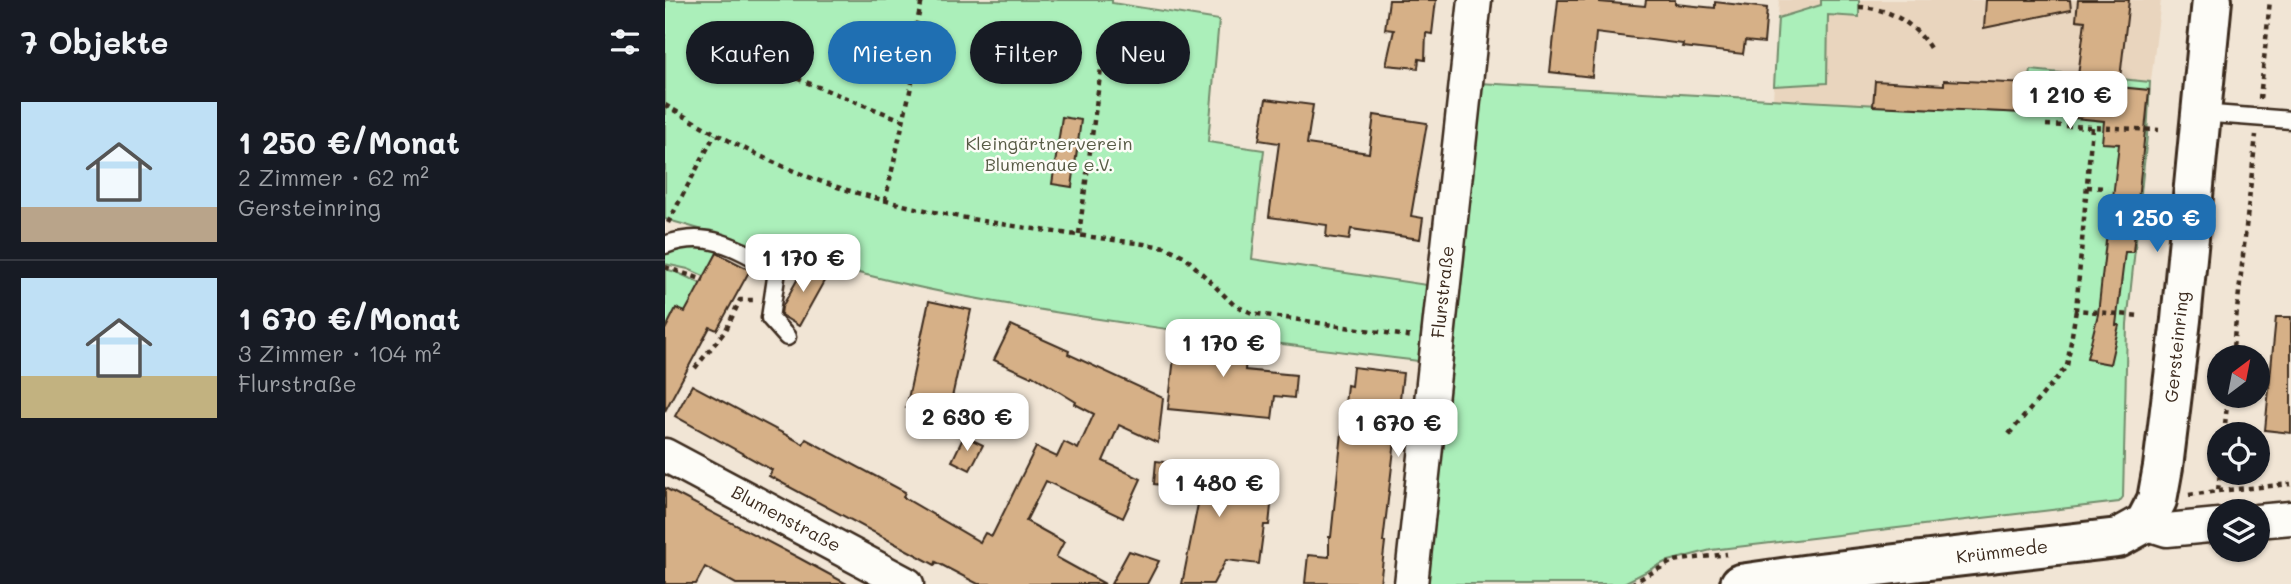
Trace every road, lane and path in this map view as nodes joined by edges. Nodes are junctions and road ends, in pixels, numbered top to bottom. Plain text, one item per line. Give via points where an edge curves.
1 (922, 0) edge
2 (1475, 0) edge
3 (2212, 0) edge
4 (2270, 0) edge
5 (1859, 7) dead end
6 (1930, 48) dead end
7 (811, 84) edge
8 (1099, 84) edge
9 (665, 105) edge
10 (2200, 113) junction
11 (2258, 117) junction
12 (902, 120) junction
13 (2291, 120) edge
14 (2046, 125) dead end
15 (2092, 127) junction
16 (2159, 130) dead end
17 (715, 134) junction
18 (2087, 187) junction
19 (2107, 188) dead end
20 (885, 201) junction
21 (665, 228) edge
22 (1079, 234) junction
23 (665, 245) edge
24 (665, 267) edge
25 (704, 280) dead end
26 (773, 300) junction
27 (2076, 310) junction
28 (2140, 316) dead end
29 (787, 337) dead end
30 (1438, 340) junction
31 (2233, 345) edge
32 (695, 368) dead end
33 (2010, 434) dead end
34 (665, 455) edge
35 (2291, 484) edge
36 (2219, 485) edge
37 (2218, 491) junction
38 (2151, 511) junction
39 (2291, 518) edge
40 (2270, 520) edge
41 (2207, 526) edge
42 (907, 584) edge
43 (1411, 584) edge
44 (1739, 584) edge

1 - 12 path via 912,45 918,56
2 - 30 street, Flurstraße
3 - 10 street, Gersteinring
4 - 11 path
5 - 6 path via 1892,14 1921,33
7 - 12 path
8 - 22 path
9 - 17 path
10 - 11 lane
10 - 38 street, Gersteinring via 2163,467
11 - 13 lane
11 - 31 path
12 - 20 path
14 - 15 path
15 - 16 path
15 - 18 path
17 - 20 path via 817,180
17 - 21 path
18 - 19 path
18 - 27 path
20 - 22 path
22 - 30 path via 1174,251 1234,305 1252,313
23 - 26 lane via 699,237 737,247 777,271
24 - 25 path
26 - 29 lane via 770,318
26 - 32 path via 740,300 726,330
27 - 28 path
27 - 33 path via 2067,366
30 - 43 street, Flurstraße
34 - 42 street, Blumenstraße
35 - 37 path
36 - 37 path
37 - 38 path
38 - 41 street via 2167,530
38 - 44 street, Krümmede via 2118,538
39 - 40 street

